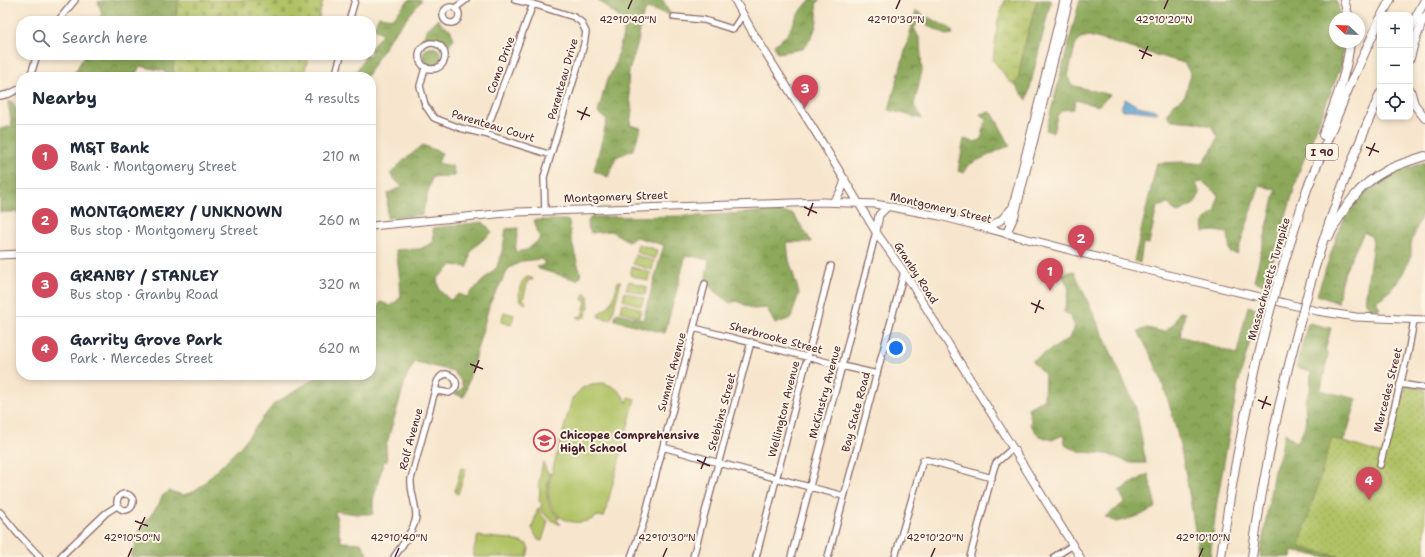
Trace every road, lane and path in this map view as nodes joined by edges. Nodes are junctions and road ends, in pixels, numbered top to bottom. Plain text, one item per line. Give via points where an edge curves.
1 (75, 0) edge
2 (355, 0) edge
3 (466, 0) edge
4 (515, 0) edge
5 (735, 0) edge
6 (1064, 0) edge
7 (1069, 0) edge
8 (1344, 0) edge
9 (1390, 0) edge
10 (1419, 0) edge
11 (1425, 0) edge
12 (1425, 3) edge
13 (533, 4) junction
14 (454, 8) dead end
15 (1347, 12) edge
16 (1384, 12) edge
17 (743, 14) junction
18 (1422, 14) edge
19 (62, 16) edge
20 (350, 16) edge
21 (674, 18) dead end
22 (1377, 26) edge
23 (1413, 26) edge
24 (1350, 48) edge
25 (1413, 48) edge
26 (35, 60) edge
27 (340, 60) edge
28 (425, 68) junction
29 (32, 72) edge
30 (336, 72) edge
31 (16, 91) edge
32 (0, 96) edge
33 (1413, 100) edge
34 (1377, 101) edge
35 (1425, 118) edge
36 (485, 134) junction
37 (551, 155) junction
38 (1425, 156) edge
39 (845, 179) junction
40 (1307, 188) junction
41 (833, 202) junction
42 (860, 204) junction
43 (888, 206) junction
44 (1011, 209) junction
45 (545, 211) junction
46 (376, 226) edge
47 (986, 229) junction
48 (876, 232) junction
49 (1006, 234) junction
50 (16, 254) edge
51 (1319, 254) junction
52 (0, 255) edge
53 (831, 266) dead end
54 (904, 272) junction
55 (705, 284) dead end
56 (1414, 320) junction
57 (1425, 320) edge
58 (694, 328) junction
59 (751, 342) junction
60 (808, 357) junction
61 (842, 366) junction
62 (877, 374) junction
63 (1400, 384) junction
64 (1425, 388) edge
65 (434, 394) junction
66 (663, 447) junction
67 (1013, 448) junction
68 (719, 463) junction
69 (1380, 465) dead end
70 (777, 478) junction
71 (992, 478) junction
72 (810, 487) junction
73 (844, 496) junction
74 (117, 506) dead end
75 (0, 512) edge
76 (1073, 545) junction
77 (35, 552) junction
78 (30, 557) edge
79 (40, 557) edge
80 (60, 557) edge
81 (394, 557) edge
82 (631, 557) edge
83 (693, 557) edge
84 (756, 557) edge
85 (791, 557) edge
86 (828, 557) edge
87 (895, 557) edge
88 (970, 557) edge
89 (1054, 557) edge
90 (1080, 557) edge
91 (1220, 557) edge
92 (1252, 557) edge

1 - 19 street
2 - 20 street
3 - 14 street
4 - 13 street, Parenteau Drive
5 - 17 main road, Granby Road
6 - 44 main road
7 - 49 main road via 1015,215
8 - 15 highway
9 - 16 highway
10 - 12 highway
11 - 18 highway, bridge
13 - 36 street, Como Drive
13 - 37 street, Parenteau Drive via 574,16 582,22 586,32
17 - 21 street via 732,29 704,20
17 - 39 main road, Granby Road
18 - 23 highway
18 - 25 highway
22 - 40 highway, Massachusetts Turnpike / I 90
24 - 40 highway via 1344,76
26 - 29 street
27 - 30 street
28 - 28 street via 433,70 444,63 443,49 436,44 427,43 420,49 418,57
28 - 36 street, Parenteau Court via 420,86 425,105 434,118
31 - 32 street
33 - 35 highway
34 - 51 highway, I 90 via 1350,166
36 - 37 street, Parenteau Court
37 - 45 street, Parenteau Drive via 543,180
38 - 51 highway via 1387,170 1359,190 1341,214
39 - 41 main road via 839,196
39 - 42 main road, Granby Road
40 - 91 highway, Massachusetts Turnpike / I 90, bridge via 1253,375
41 - 42 main road, Montgomery Street
41 - 45 main road, Montgomery Street
42 - 43 main road, Montgomery Street
42 - 48 main road, Granby Road
43 - 47 main road, Montgomery Street via 940,216
43 - 48 main road via 879,215
44 - 47 main road via 1001,220
44 - 49 main road
45 - 46 main road, Montgomery Street
47 - 49 main road, Montgomery Street
48 - 54 main road, Granby Road
48 - 61 street, McKinstry Avenue
49 - 56 main road, Montgomery Street via 1305,308 1356,317
50 - 52 main road
51 - 92 highway, I 90, bridge via 1274,429
53 - 60 street, Wellington Avenue
54 - 62 street, Bay State Road
54 - 67 main road, Granby Road
55 - 58 street, Summit Avenue
56 - 57 main road, Montgomery Street
56 - 63 street, Mercedes Street
58 - 59 street, Sherbrooke Street
58 - 66 street, Summit Avenue
59 - 60 street, Sherbrooke Street
59 - 68 street, Stebbins Street
60 - 61 street, Sherbrooke Street
60 - 70 street, Wellington Avenue
61 - 62 street, Sherbrooke Street
61 - 72 street, McKinstry Avenue
62 - 73 street, Bay State Road
63 - 64 street
63 - 69 street, Mercedes Street
65 - 65 street, Rolf Avenue via 438,391 446,394 455,390 455,378 450,374 440,376
65 - 81 street, Rolf Avenue via 411,479 410,487 416,518
66 - 68 street
66 - 82 street, Summit Avenue via 643,524
67 - 71 street via 996,463
67 - 76 main road, Granby Road
68 - 70 street
68 - 83 street, Stebbins Street
70 - 72 street
70 - 84 street, Wellington Avenue
71 - 87 street via 923,460
71 - 88 street
72 - 73 street
72 - 85 street, McKinstry Avenue
73 - 86 street, Bay State Road
74 - 80 street via 106,513
75 - 77 street
76 - 89 street
76 - 90 main road, Granby Road
77 - 78 street
77 - 79 street

